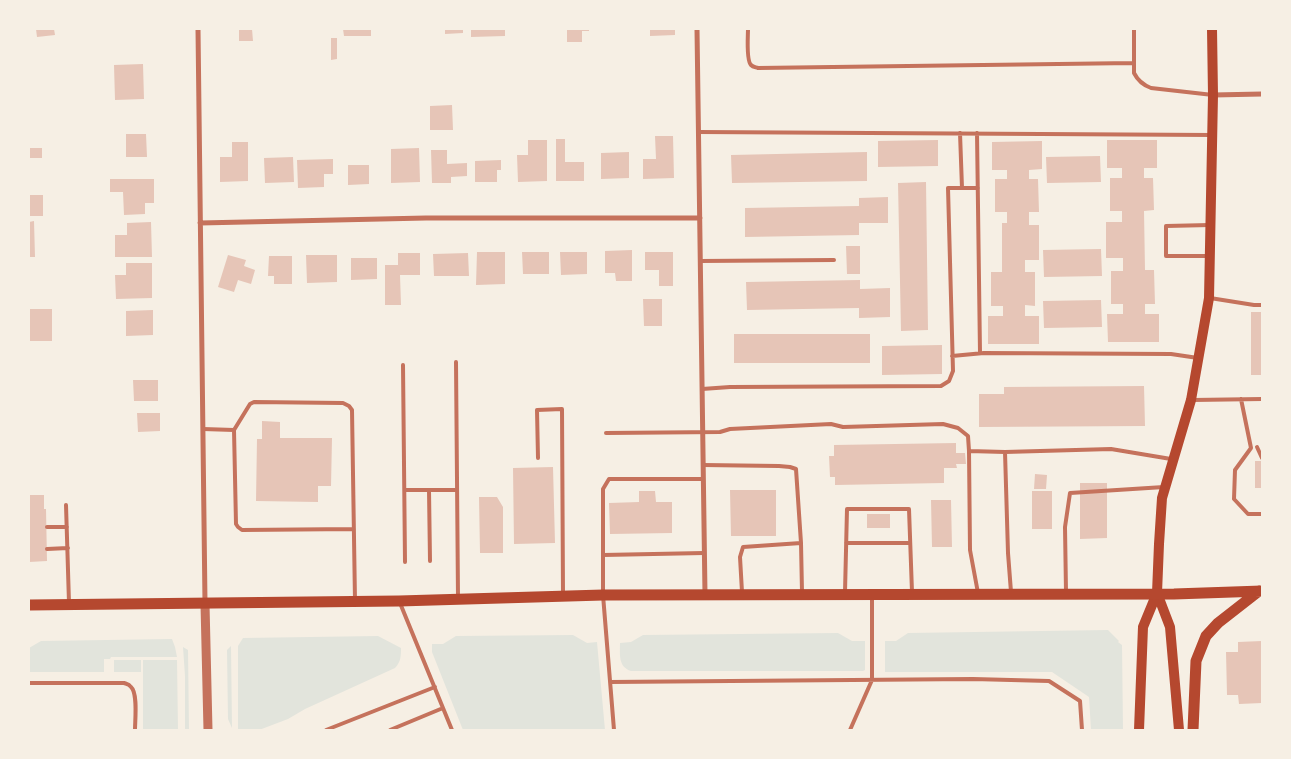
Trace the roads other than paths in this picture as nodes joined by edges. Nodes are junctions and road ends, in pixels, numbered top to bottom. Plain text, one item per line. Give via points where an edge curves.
1 (198, 29) edge
2 (697, 29) edge
3 (748, 29) edge
4 (1134, 29) edge
5 (1212, 29) edge
6 (1133, 64) junction
7 (1262, 94) edge
8 (1212, 95) junction
9 (698, 132) junction
10 (960, 133) junction
11 (977, 133) junction
12 (1212, 135) junction
13 (962, 188) junction
14 (978, 188) junction
15 (700, 218) junction
16 (200, 223) junction
17 (1210, 225) junction
18 (1209, 256) junction
19 (834, 260) dead end
20 (700, 261) junction
21 (1209, 298) junction
22 (1262, 305) edge
23 (980, 353) junction
24 (952, 356) junction
25 (1198, 358) junction
26 (456, 362) dead end
27 (403, 365) dead end
28 (702, 389) junction
29 (1241, 399) junction
30 (1262, 399) edge
31 (1191, 400) junction
32 (203, 429) junction
33 (234, 430) junction
34 (703, 432) junction
35 (606, 433) dead end
36 (1257, 447) junction
37 (1262, 447) edge
38 (1251, 448) junction
39 (970, 451) junction
40 (1005, 452) junction
41 (538, 458) dead end
42 (1262, 458) edge
43 (1174, 460) junction
44 (703, 465) junction
45 (703, 479) junction
46 (1166, 486) junction
47 (404, 490) junction
48 (430, 490) junction
49 (457, 490) junction
50 (66, 505) dead end
51 (1262, 514) edge
52 (67, 526) junction
53 (47, 527) dead end
54 (354, 529) junction
55 (846, 543) junction
56 (910, 543) junction
57 (800, 544) junction
58 (68, 548) junction
59 (47, 549) dead end
60 (704, 553) junction
61 (603, 555) junction
62 (430, 561) dead end
63 (405, 562) dead end
64 (1261, 591) edge
65 (1066, 593) junction
66 (1157, 593) junction
67 (603, 594) junction
68 (705, 594) junction
69 (742, 594) junction
70 (802, 594) junction
71 (845, 594) junction
72 (872, 594) junction
73 (912, 594) junction
74 (978, 594) junction
75 (1012, 594) junction
76 (563, 596) junction
77 (458, 600) junction
78 (399, 601) junction
79 (355, 602) junction
80 (70, 604) junction
81 (205, 604) junction
82 (29, 605) edge
83 (872, 680) junction
84 (610, 682) junction
85 (29, 683) edge
86 (435, 687) junction
87 (444, 708) junction
88 (135, 730) edge
89 (208, 730) edge
90 (326, 730) edge
91 (390, 730) edge
92 (452, 730) edge
93 (614, 730) edge
94 (850, 730) edge
95 (1082, 730) edge
96 (1139, 730) edge
97 (1180, 730) edge
98 (1193, 730) edge

1 - 16 street
2 - 9 street
3 - 6 lane via 749,63 758,68
4 - 6 lane
5 - 8 main road
6 - 8 lane via 1137,79 1151,88
7 - 8 street
8 - 12 main road
9 - 10 lane
9 - 15 street
10 - 11 lane
10 - 13 lane
11 - 12 lane
11 - 14 lane
12 - 17 main road
13 - 14 lane
13 - 24 lane via 948,188
14 - 23 lane
15 - 16 street via 426,218
15 - 20 street
16 - 32 street
17 - 18 main road
17 - 18 lane via 1166,226 1166,256
18 - 21 main road
19 - 20 lane
20 - 28 street
21 - 22 lane
21 - 25 main road
23 - 24 lane
23 - 25 lane via 1171,354
24 - 28 lane via 953,371 941,386
25 - 31 main road
26 - 49 lane
27 - 47 lane
28 - 34 street
29 - 30 lane
29 - 31 lane
29 - 38 lane
31 - 43 main road
32 - 33 lane
32 - 81 street
33 - 54 lane via 238,527 242,530
33 - 54 lane via 254,402 343,403 349,406 352,410
34 - 35 lane
34 - 39 lane via 822,424 843,427 943,424 958,428 968,436
34 - 44 street
36 - 37 lane
36 - 38 lane
36 - 42 lane
38 - 51 lane via 1236,470 1234,499 1248,514
39 - 40 lane
39 - 74 lane via 970,550
40 - 43 lane via 1110,449
40 - 75 lane
41 - 76 lane via 538,410 562,409
43 - 46 main road
44 - 45 street
44 - 57 lane via 796,469
45 - 60 street
45 - 61 lane via 609,479 603,489
46 - 65 lane via 1070,493 1065,527
46 - 66 main road via 1162,498
47 - 48 lane
47 - 63 lane
48 - 49 lane
48 - 62 lane
49 - 77 lane
50 - 52 lane
52 - 53 lane
52 - 58 lane
54 - 79 lane
55 - 56 lane
55 - 56 lane via 847,509 909,509
55 - 71 lane
56 - 73 lane
57 - 69 lane via 742,547
57 - 70 lane
58 - 59 lane
58 - 80 lane
60 - 61 lane
60 - 68 street
61 - 67 lane
64 - 66 main road
64 - 98 main road via 1218,622 1206,636 1196,661
65 - 66 main road
65 - 75 main road
66 - 96 main road via 1143,627
66 - 97 main road via 1170,627
67 - 68 main road
67 - 76 main road
67 - 84 lane
68 - 69 main road
69 - 70 main road
70 - 71 main road
71 - 72 main road
72 - 73 main road
72 - 83 lane
73 - 74 main road
74 - 75 main road
76 - 77 main road
77 - 78 main road
78 - 79 main road
78 - 86 lane
79 - 81 main road
80 - 81 main road
80 - 82 main road
81 - 89 street
83 - 84 lane
83 - 94 lane
83 - 95 lane via 1049,681 1080,701
84 - 93 lane
85 - 88 lane via 128,684 135,694
86 - 87 lane
86 - 90 lane
87 - 91 lane
87 - 92 lane

